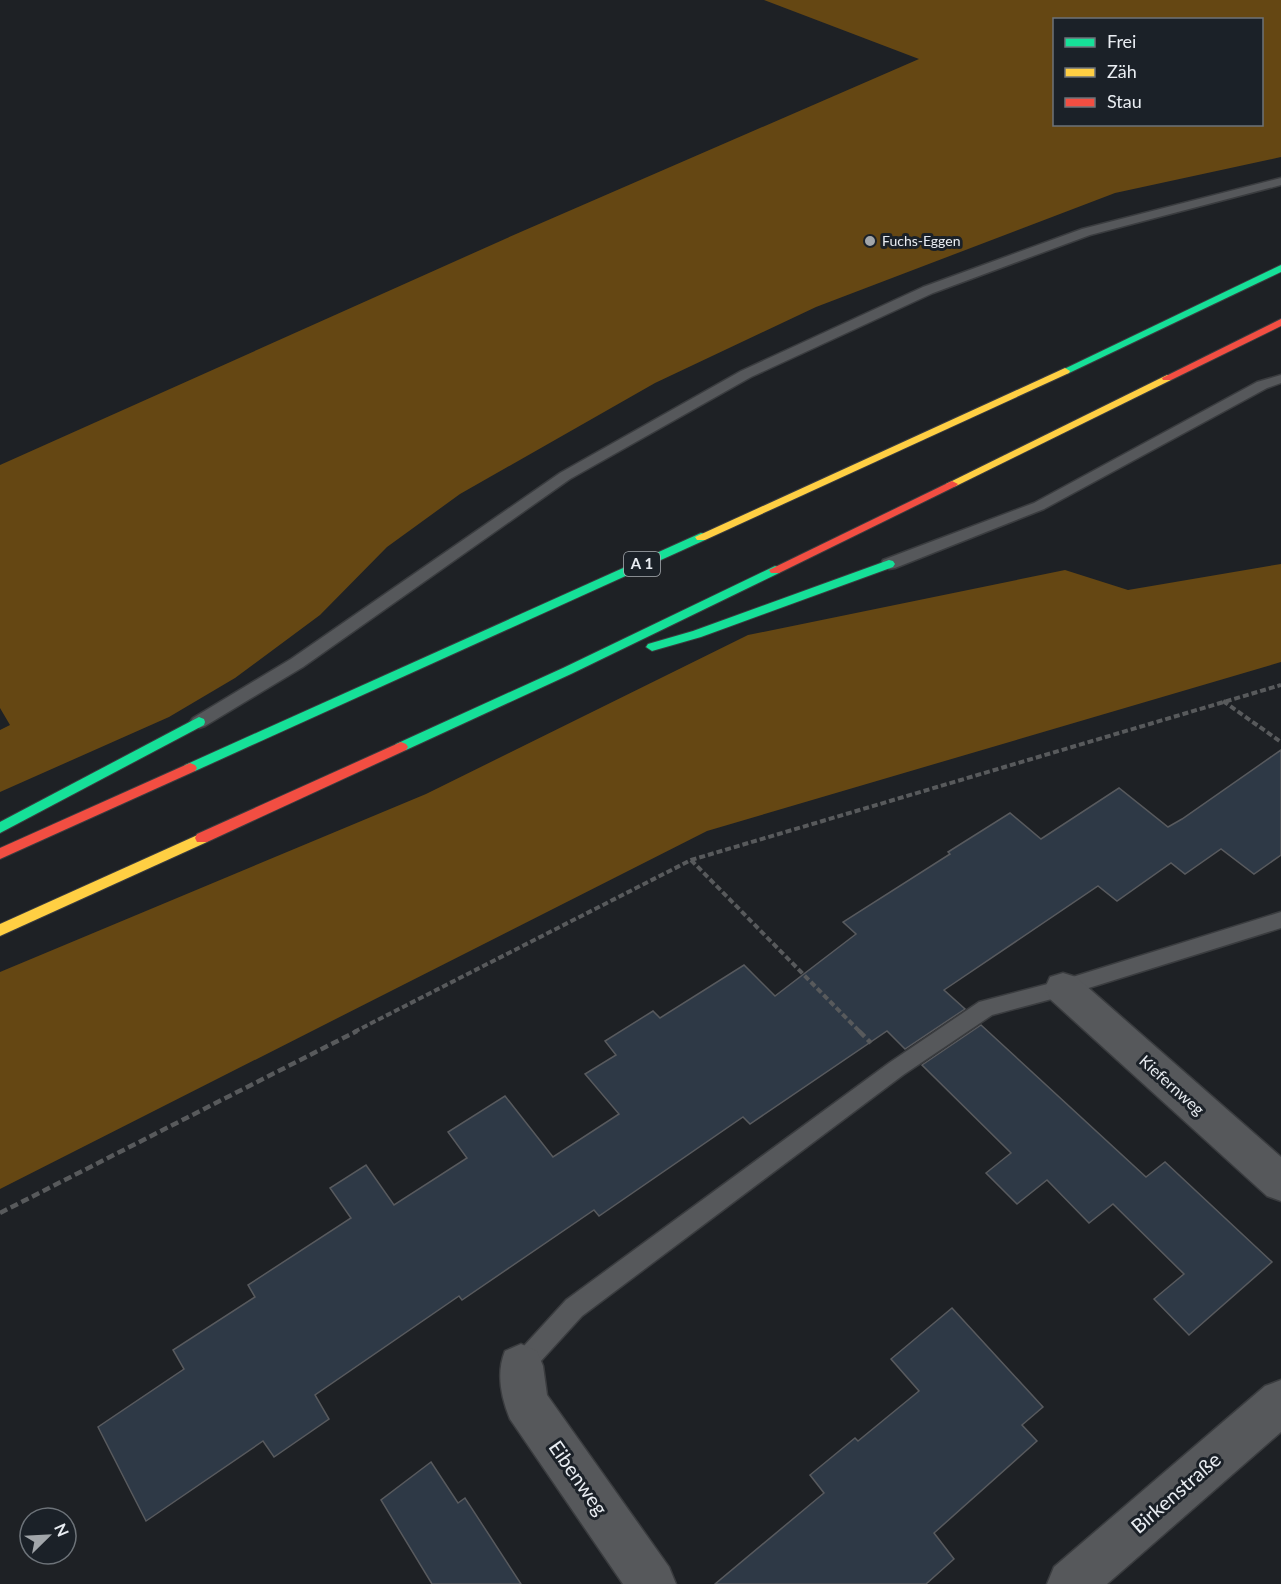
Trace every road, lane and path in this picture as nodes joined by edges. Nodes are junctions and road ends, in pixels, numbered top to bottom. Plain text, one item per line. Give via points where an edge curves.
1 (1281, 181) edge
2 (1281, 268) edge
3 (1281, 321) edge
4 (1281, 379) edge
5 (889, 564) joint
6 (567, 672) junction
7 (1281, 685) edge
8 (1222, 701) junction
9 (199, 722) joint
10 (1281, 742) edge
11 (0, 828) edge
12 (0, 854) edge
13 (691, 860) junction
14 (1281, 920) edge
15 (0, 930) edge
16 (1063, 988) junction
17 (896, 1069) junction
18 (1281, 1183) edge
19 (0, 1213) edge
20 (521, 1366) joint
21 (1281, 1402) edge
22 (652, 1584) edge
23 (1071, 1584) edge

1 - 9 lane via 1086,232 927,290 746,374 565,476 297,663
2 - 12 highway, A 1 via 1038,384
3 - 6 highway
4 - 5 lane via 1039,506
5 - 6 highway via 697,634
6 - 15 highway
7 - 8 path
8 - 10 path
8 - 13 path
9 - 11 highway
13 - 17 path
13 - 19 path
14 - 16 lane
16 - 17 lane via 986,1008
16 - 18 street, Kiefernweg
17 - 20 lane via 574,1308
20 - 22 street, Eibenweg via 526,1403
21 - 23 street, Birkenstraße

